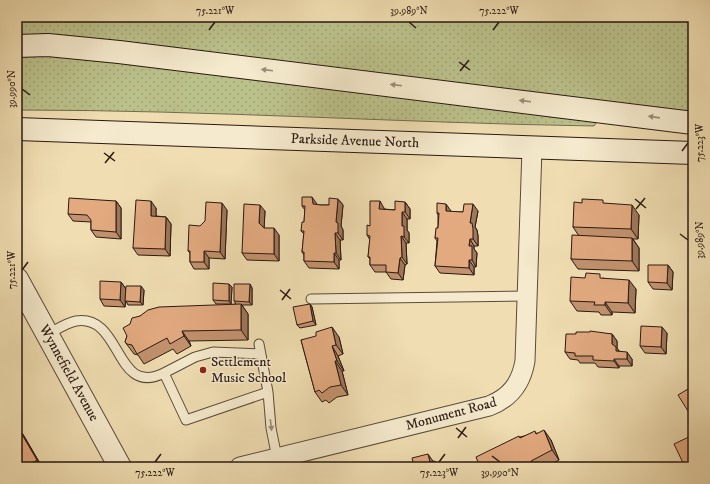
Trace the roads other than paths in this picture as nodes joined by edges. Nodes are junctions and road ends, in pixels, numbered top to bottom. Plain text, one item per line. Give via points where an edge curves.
1 (17, 46) edge
2 (693, 123) edge
3 (17, 129) edge
4 (532, 148) junction
5 (693, 153) edge
6 (17, 279) edge
7 (527, 296) junction
8 (312, 299) dead end
9 (48, 334) junction
10 (258, 344) dead end
11 (260, 354) junction
12 (164, 373) junction
13 (268, 392) junction
14 (277, 458) junction
15 (120, 467) edge
16 (240, 467) edge

2 -> 1 main road via 119,52 48,45
3 - 4 main road, Parkside Avenue North
4 - 5 main road, Parkside Avenue North
4 - 7 street, Monument Road
6 - 9 main road, Wynnefield Avenue
7 - 8 lane
7 - 14 street, Monument Road via 523,372 514,390 498,403
9 - 12 lane via 72,322 94,323 108,336 125,364 136,374 150,378
9 - 15 main road, Wynnefield Avenue
10 - 11 lane
11 - 12 lane via 213,352 195,357
11 - 13 lane
12 - 13 lane via 186,420
13 -> 14 lane
14 - 16 street, Monument Road

